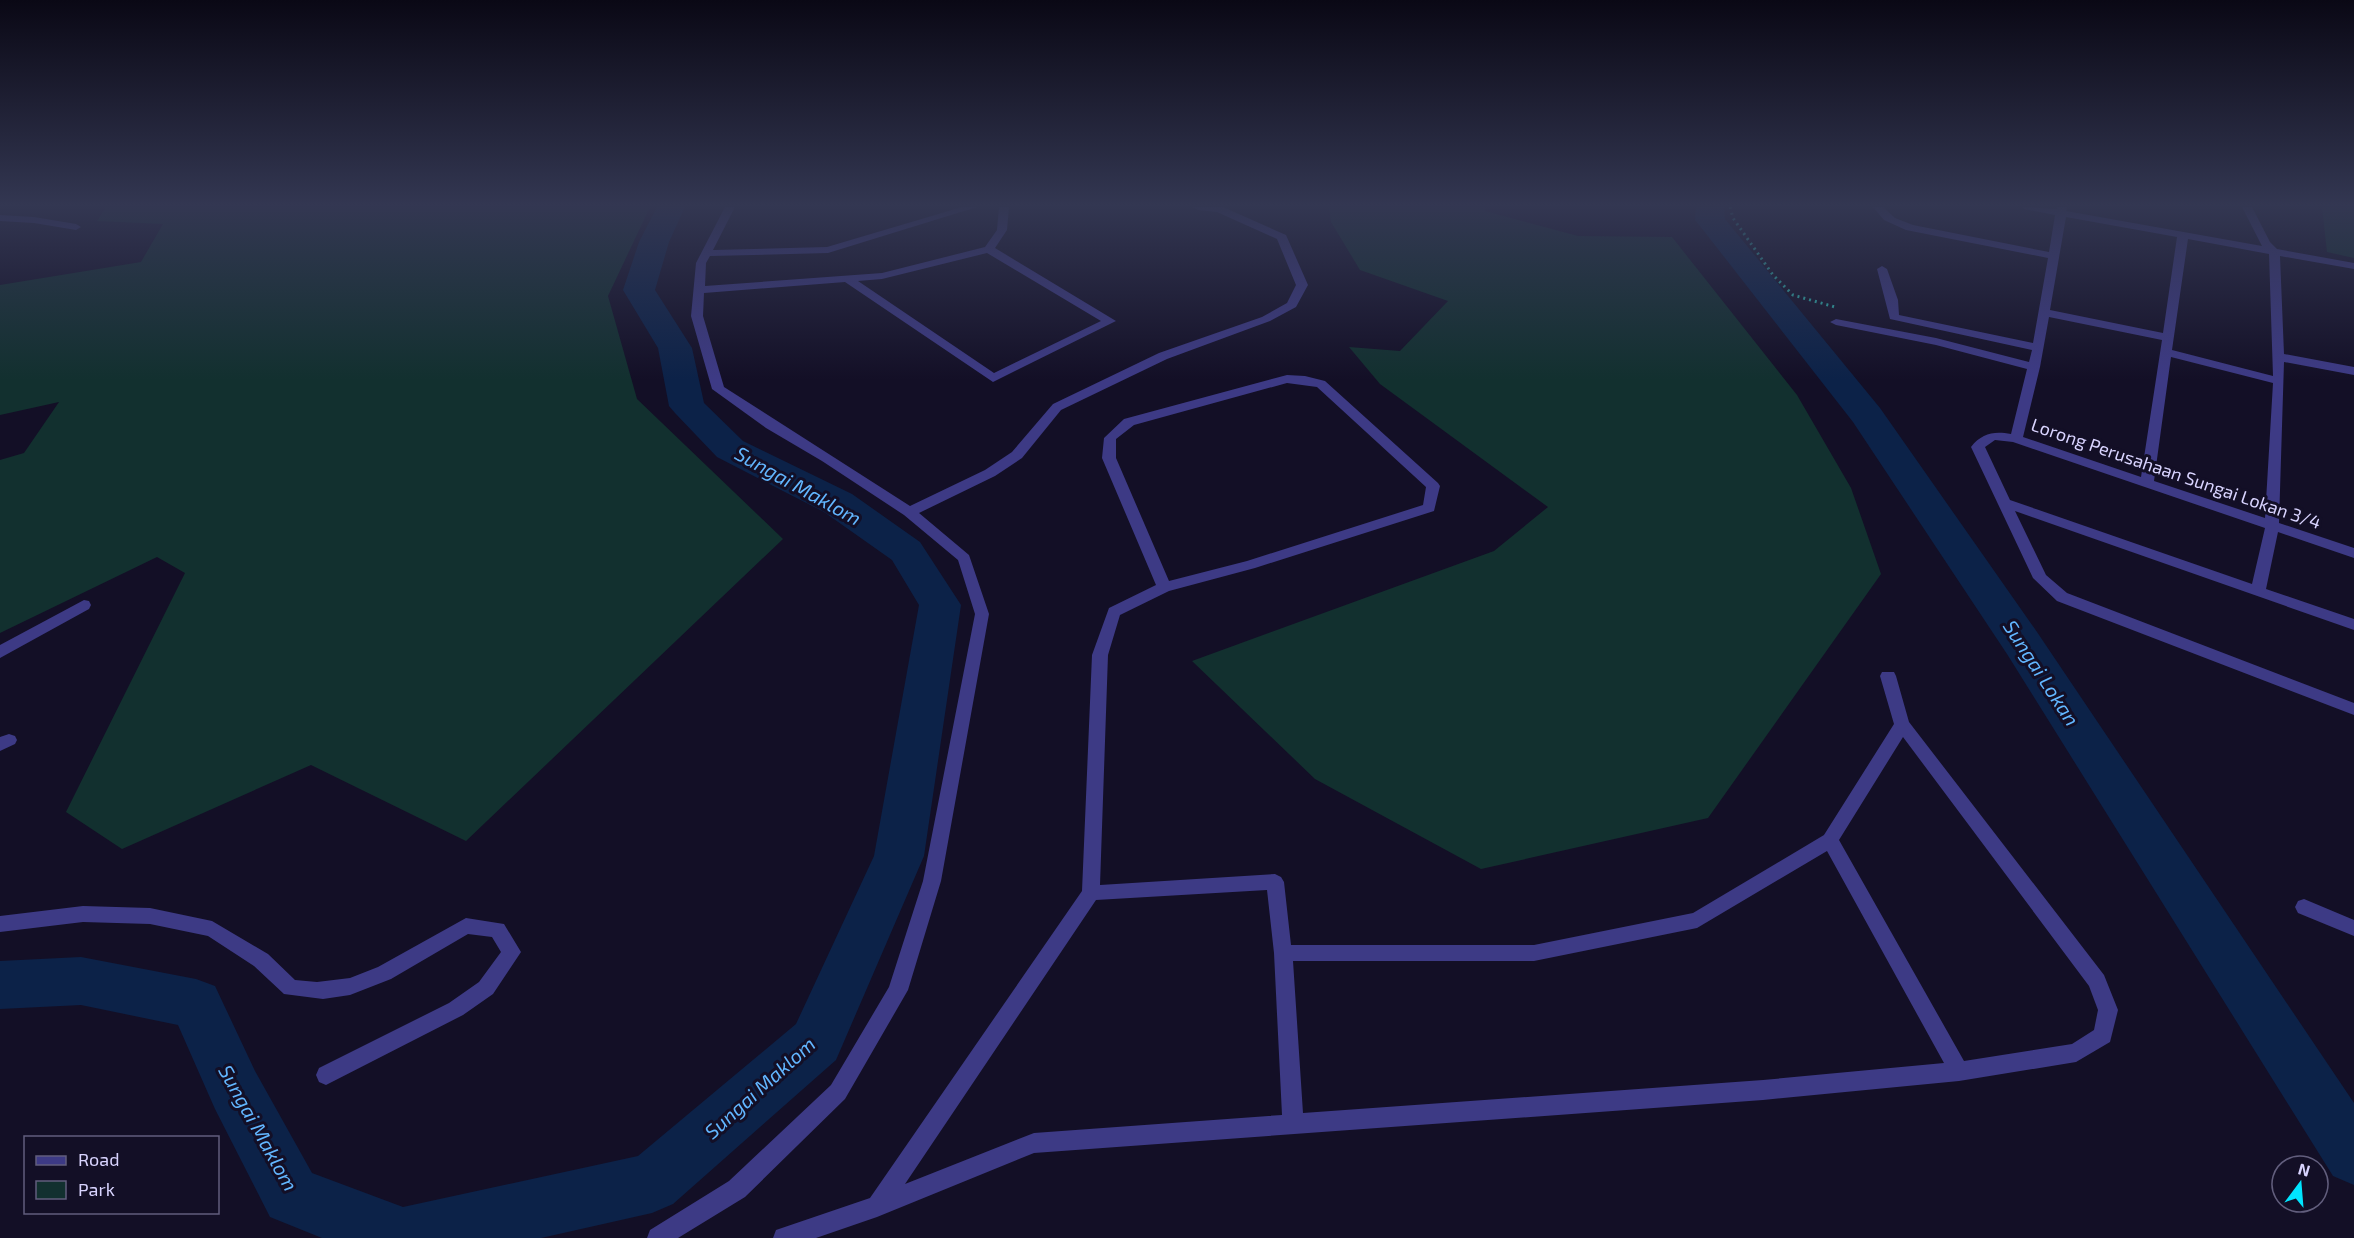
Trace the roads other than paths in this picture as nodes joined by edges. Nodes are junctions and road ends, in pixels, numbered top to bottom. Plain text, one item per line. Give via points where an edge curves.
1 (701, 265) edge
2 (929, 265) edge
3 (1016, 265) edge
4 (1294, 265) edge
5 (2053, 265) edge
6 (2179, 265) edge
7 (2274, 265) edge
8 (1882, 269) dead end
9 (849, 280) junction
10 (699, 290) junction
11 (2044, 312) junction
12 (1836, 322) dead end
13 (2169, 338) junction
14 (2038, 348) junction
15 (2165, 352) junction
16 (2278, 357) junction
17 (2034, 367) junction
18 (2354, 371) edge
19 (2279, 381) junction
20 (2016, 439) junction
21 (2147, 484) junction
22 (2003, 502) junction
23 (909, 512) junction
24 (2272, 527) junction
25 (2354, 553) edge
26 (1164, 587) junction
27 (2258, 592) junction
28 (84, 605) dead end
29 (2354, 625) edge
30 (0, 652) edge
31 (1888, 676) dead end
32 (2354, 709) edge
33 (1902, 724) junction
34 (1830, 840) junction
35 (1091, 893) junction
36 (2304, 907) dead end
37 (0, 924) edge
38 (2354, 928) edge
39 (1283, 953) junction
40 (1959, 1071) junction
41 (326, 1076) dead end
42 (1293, 1124) junction
43 (877, 1206) junction
44 (658, 1238) edge
45 (784, 1238) edge

1 - 10 street
2 - 9 street
3 - 9 street via 1110,321 993,378
4 - 23 street via 1302,285 1292,305 1078,394 1057,407 1017,455 990,473
5 - 11 street
6 - 13 street
7 - 16 street
8 - 14 street via 1894,317
9 - 10 street
10 - 23 street via 697,316 718,389
11 - 13 street
11 - 14 street
12 - 17 street via 1917,337
13 - 15 street
14 - 17 street
15 - 19 street
15 - 21 street
16 - 18 street
16 - 19 street
17 - 20 street
19 - 24 street
20 - 21 street, Lorong Perusahaan Sungai Lokan 3/4
20 - 22 street, Lorong Perusahaan Sungai Lokan 3/4 via 1985,438 1978,447
21 - 24 street, Lorong Perusahaan Sungai Lokan 3/4
22 - 27 street
22 - 32 street via 2040,578 2062,597
23 - 44 street via 964,558 981,614 932,881 898,990 838,1092 737,1189
24 - 25 street, Lorong Perusahaan Sungai Lokan 3/4
24 - 27 street
26 - 26 street via 1109,458 1110,438 1129,423 1287,379 1305,380 1321,384 1433,486 1429,508 1251,565
26 - 35 street via 1114,612 1100,655
27 - 29 street
28 - 30 street
31 - 33 street
33 - 34 street
33 - 40 street via 2097,981 2108,1010 2103,1035 2076,1053
34 - 39 street via 1697,920 1534,953
34 - 40 street
35 - 39 street via 1275,882
35 - 43 street
36 - 38 street
37 - 41 street via 83,914 150,916 212,929 261,960 291,988 332,990 383,974 466,926 497,930 512,952 486,988 456,1008
39 - 42 street
40 - 42 street via 1762,1090
42 - 43 street via 1034,1143
43 - 45 street

